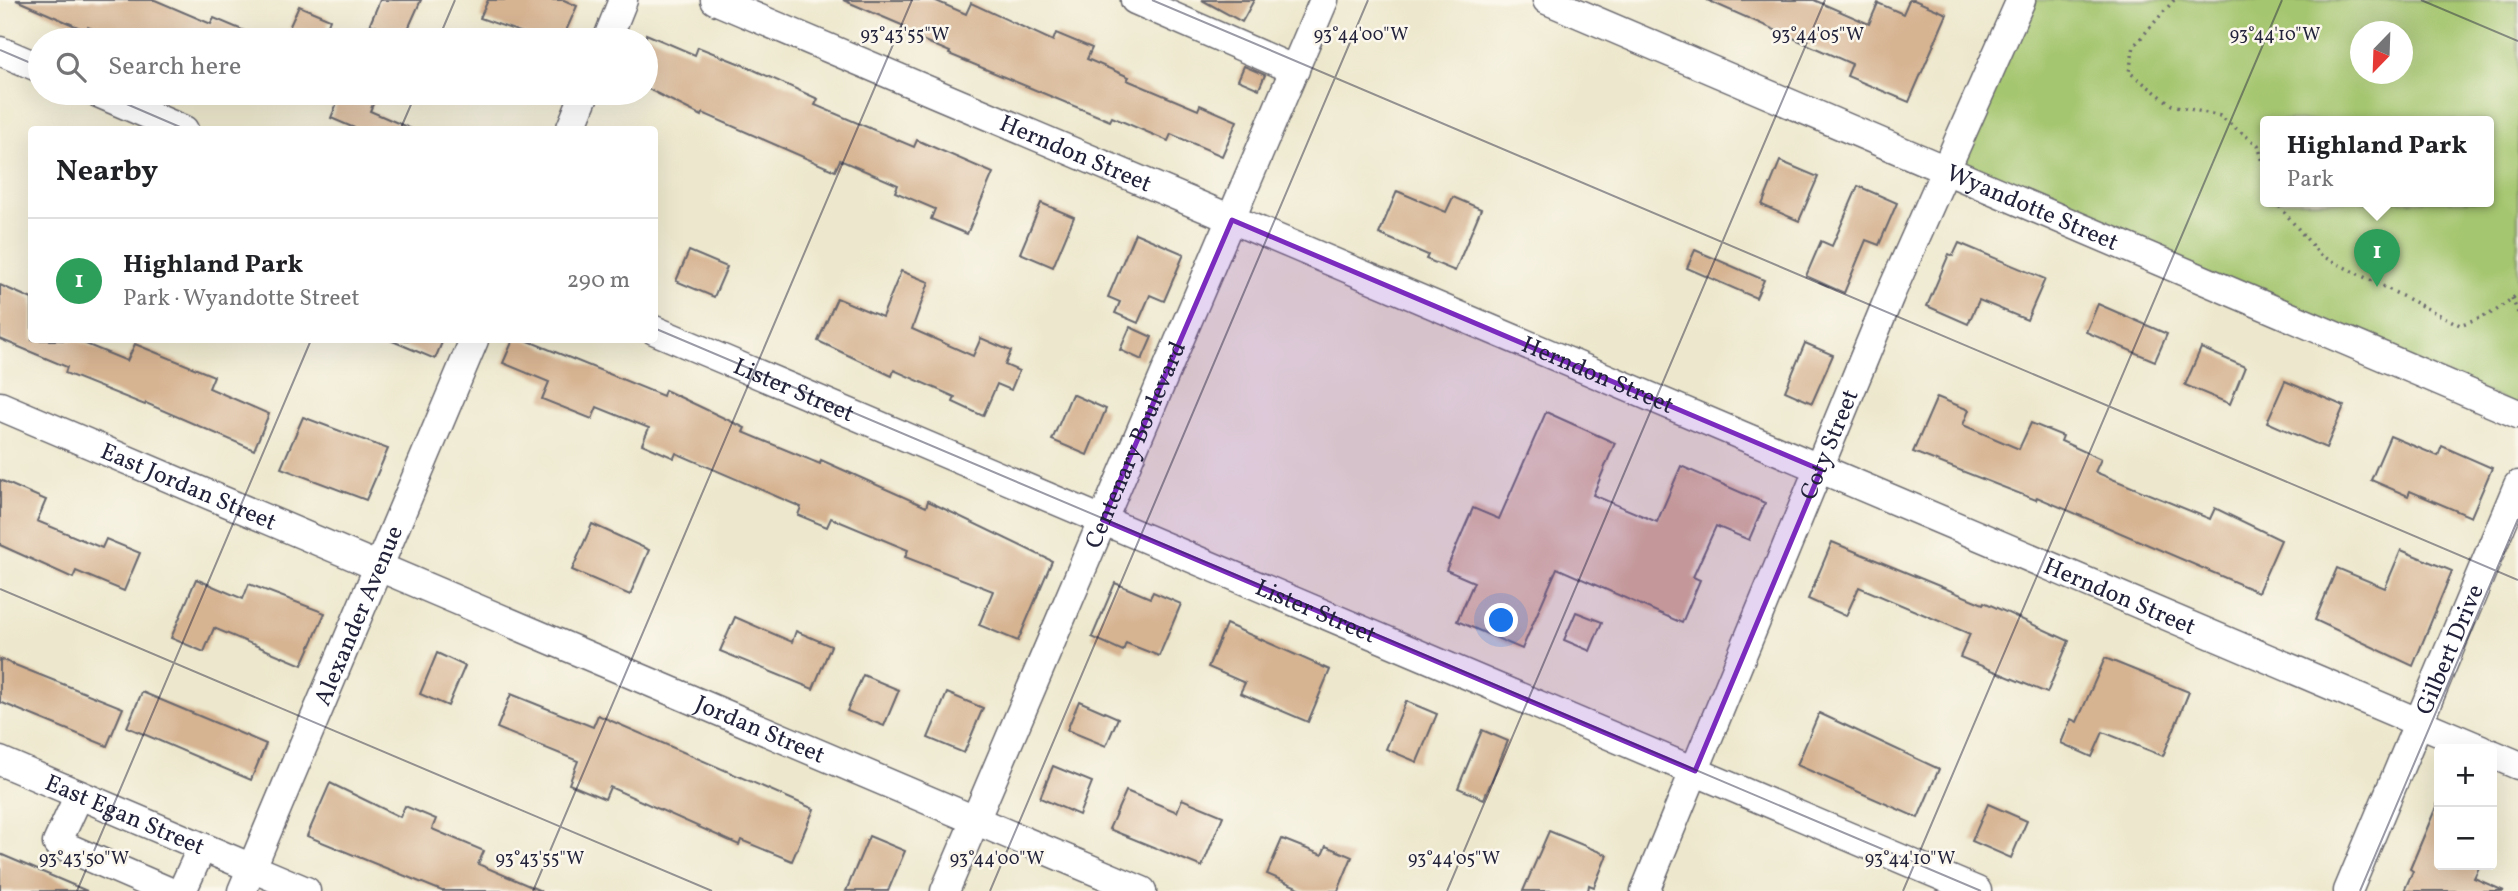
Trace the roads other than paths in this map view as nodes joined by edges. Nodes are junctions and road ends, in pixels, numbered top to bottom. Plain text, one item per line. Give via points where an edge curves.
1 (624, 0) edge
2 (715, 0) edge
3 (1135, 0) edge
4 (1324, 0) edge
5 (1547, 0) edge
6 (2021, 0) edge
7 (612, 28) edge
8 (0, 51) edge
9 (28, 63) edge
10 (1295, 69) junction
11 (126, 105) edge
12 (580, 105) edge
13 (175, 126) edge
14 (572, 126) edge
15 (1946, 170) junction
16 (1232, 220) junction
17 (658, 332) edge
18 (473, 343) edge
19 (0, 406) edge
20 (2518, 414) edge
21 (1821, 470) junction
22 (2518, 485) edge
23 (1103, 520) junction
24 (378, 567) junction
25 (2418, 722) junction
26 (2469, 744) edge
27 (2497, 756) edge
28 (0, 761) edge
29 (2518, 765) edge
30 (1695, 772) junction
31 (79, 794) junction
32 (975, 820) junction
33 (202, 847) junction
34 (246, 879) edge
35 (168, 891) edge
36 (182, 891) edge
37 (306, 891) edge
38 (945, 891) edge
39 (1142, 891) edge
40 (1645, 891) edge
41 (1977, 891) edge
42 (2348, 891) edge

1 - 7 street
2 - 16 street, Herndon Street
3 - 10 street
4 - 10 street, Centenary Boulevard
5 - 15 street, Wyandotte Street
6 - 15 street, Coty Street
8 - 9 street
10 - 16 street, Centenary Boulevard
11 - 13 street
12 - 14 street
15 - 20 street, Wyandotte Street
15 - 21 street, Coty Street via 1890,295
16 - 21 street, Herndon Street
16 - 23 street, Centenary Boulevard
17 - 23 street, Lister Street
18 - 24 street, Alexander Avenue
19 - 24 street, East Jordan Street
21 - 25 street, Herndon Street
21 - 30 street, Coty Street
22 - 25 street, Gilbert Drive
23 - 30 street, Lister Street
23 - 32 street, Centenary Boulevard
24 - 32 street, Jordan Street
24 - 34 street, Alexander Avenue
25 - 26 street, Herndon Street
25 - 42 street, Gilbert Drive
27 - 29 street
28 - 31 street, East Egan Street
30 - 40 street, Coty Street
30 - 41 street, Lister Street
31 - 33 street, East Egan Street
31 - 35 street via 57,843
32 - 38 street, Centenary Boulevard
32 - 39 street, Jordan Street
33 - 34 street, East Egan Street
33 - 36 street
34 - 37 street, East Egan Street

